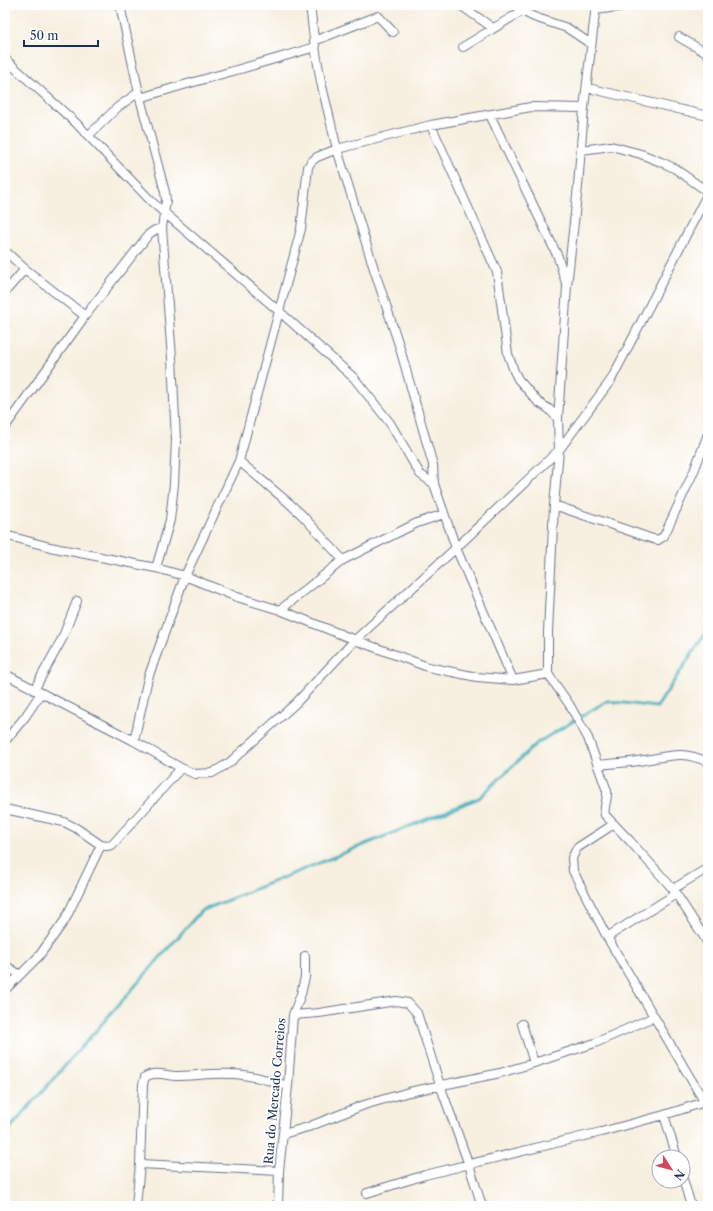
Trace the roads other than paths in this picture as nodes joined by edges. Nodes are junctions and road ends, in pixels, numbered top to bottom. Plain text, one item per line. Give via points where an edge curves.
1 (120, 5) edge
2 (310, 5) edge
3 (460, 5) edge
4 (631, 5) edge
5 (596, 7) edge
6 (519, 8) edge
7 (493, 28) junction
8 (393, 32) dead end
9 (679, 37) dead end
10 (315, 44) junction
11 (592, 44) junction
12 (463, 47) dead end
13 (708, 54) edge
14 (5, 59) edge
15 (588, 88) junction
16 (140, 95) junction
17 (584, 108) junction
18 (490, 115) junction
19 (708, 116) edge
20 (431, 125) junction
21 (89, 135) junction
22 (337, 149) junction
23 (581, 150) junction
24 (708, 192) edge
25 (165, 212) junction
26 (162, 228) junction
27 (5, 251) edge
28 (25, 269) junction
29 (567, 286) junction
30 (5, 292) edge
31 (280, 312) junction
32 (85, 316) junction
33 (558, 419) junction
34 (5, 427) edge
35 (708, 434) edge
36 (559, 450) junction
37 (239, 461) junction
38 (434, 484) junction
39 (554, 505) junction
40 (444, 514) junction
41 (5, 535) edge
42 (456, 548) junction
43 (343, 560) junction
44 (156, 568) junction
45 (184, 576) junction
46 (77, 600) dead end
47 (280, 610) junction
48 (355, 640) junction
49 (5, 674) edge
50 (548, 674) junction
51 (513, 680) junction
52 (38, 692) junction
53 (5, 741) edge
54 (134, 741) junction
55 (708, 762) edge
56 (598, 765) junction
57 (181, 768) junction
58 (5, 809) edge
59 (614, 824) junction
60 (101, 845) junction
61 (708, 868) edge
62 (675, 891) junction
63 (607, 937) junction
64 (708, 943) edge
65 (304, 956) dead end
66 (5, 966) edge
67 (20, 975) junction
68 (5, 990) edge
69 (293, 1015) junction
70 (654, 1018) junction
71 (522, 1024) dead end
72 (534, 1063) junction
73 (440, 1085) junction
74 (288, 1086) junction
75 (707, 1104) edge
76 (664, 1115) junction
77 (283, 1134) junction
78 (675, 1149) edge
79 (140, 1164) junction
80 (469, 1165) junction
81 (279, 1171) junction
82 (686, 1189) edge
83 (367, 1193) dead end
84 (136, 1206) edge
85 (278, 1206) edge
86 (482, 1206) edge
87 (691, 1206) edge

1 - 16 street
2 - 10 street
3 - 7 street
4 - 5 street
5 - 11 street
6 - 7 street
6 - 11 street via 534,17 567,28
7 - 12 street
8 - 10 street via 380,17 375,17
9 - 13 street
10 - 16 street via 252,67
10 - 22 street
11 - 15 street
14 - 21 street
15 - 17 street
15 - 19 street
16 - 21 street via 118,107
16 - 25 street via 165,192
17 - 18 street via 531,107
17 - 23 street
18 - 20 street
18 - 29 street via 558,257
20 - 22 street
20 - 33 street via 497,272 508,354 514,372 538,402
21 - 25 street via 152,202
22 - 31 street via 318,157 308,167 301,229
22 - 38 street via 401,352 431,458
23 - 24 street via 611,146 641,154 674,168
23 - 29 street
24 - 36 street via 611,380
25 - 26 street
25 - 31 street
26 - 32 street via 149,234
26 - 44 street via 176,440 170,520
27 - 28 street
28 - 30 street
28 - 32 street
29 - 33 street
31 - 37 street
31 - 38 street via 354,378 390,424 420,474
32 - 34 street
33 - 36 street
35 - 39 street via 664,536 658,540
36 - 39 street
36 - 42 street
37 - 43 street via 302,515
37 - 45 street
38 - 40 street
39 - 50 street
40 - 42 street
40 - 43 street via 417,523
41 - 44 street via 50,547
42 - 48 street
42 - 51 street
43 - 47 street
44 - 45 street
45 - 47 street via 237,597
45 - 54 street via 148,678
46 - 52 street
47 - 48 street
48 - 51 street via 428,667 477,678
48 - 57 street via 296,703 229,763 212,773 195,774
49 - 52 street
50 - 51 street
50 - 56 street via 588,738
52 - 53 street via 25,717
52 - 54 street
54 - 57 street
55 - 56 street via 695,756 674,754 643,761
56 - 59 street via 607,791 605,815
57 - 60 street via 112,845
58 - 60 street via 64,822
59 - 62 street
59 - 63 street via 577,848 572,858 574,871
60 - 67 street via 65,920 39,956
61 - 62 street
62 - 63 street
62 - 64 street
63 - 70 street
65 - 69 street, Rua do Mercado Correios via 305,977
66 - 67 street
67 - 68 street
69 - 73 street via 396,1001 408,1003 417,1013
69 - 74 street, Rua do Mercado Correios
70 - 72 street via 595,1043
70 - 75 street
71 - 72 street
72 - 73 street
73 - 77 street via 364,1105
73 - 80 street
74 - 77 street, Rua do Mercado Correios
74 - 79 street via 232,1074 174,1076 151,1073 145,1077 143,1084
75 - 76 street
76 - 78 street
76 - 80 street
77 - 81 street, Rua do Mercado Correios
79 - 81 street
79 - 84 street
80 - 83 street via 425,1175
80 - 86 street
81 - 85 street, Rua do Mercado Correios
82 - 87 street

